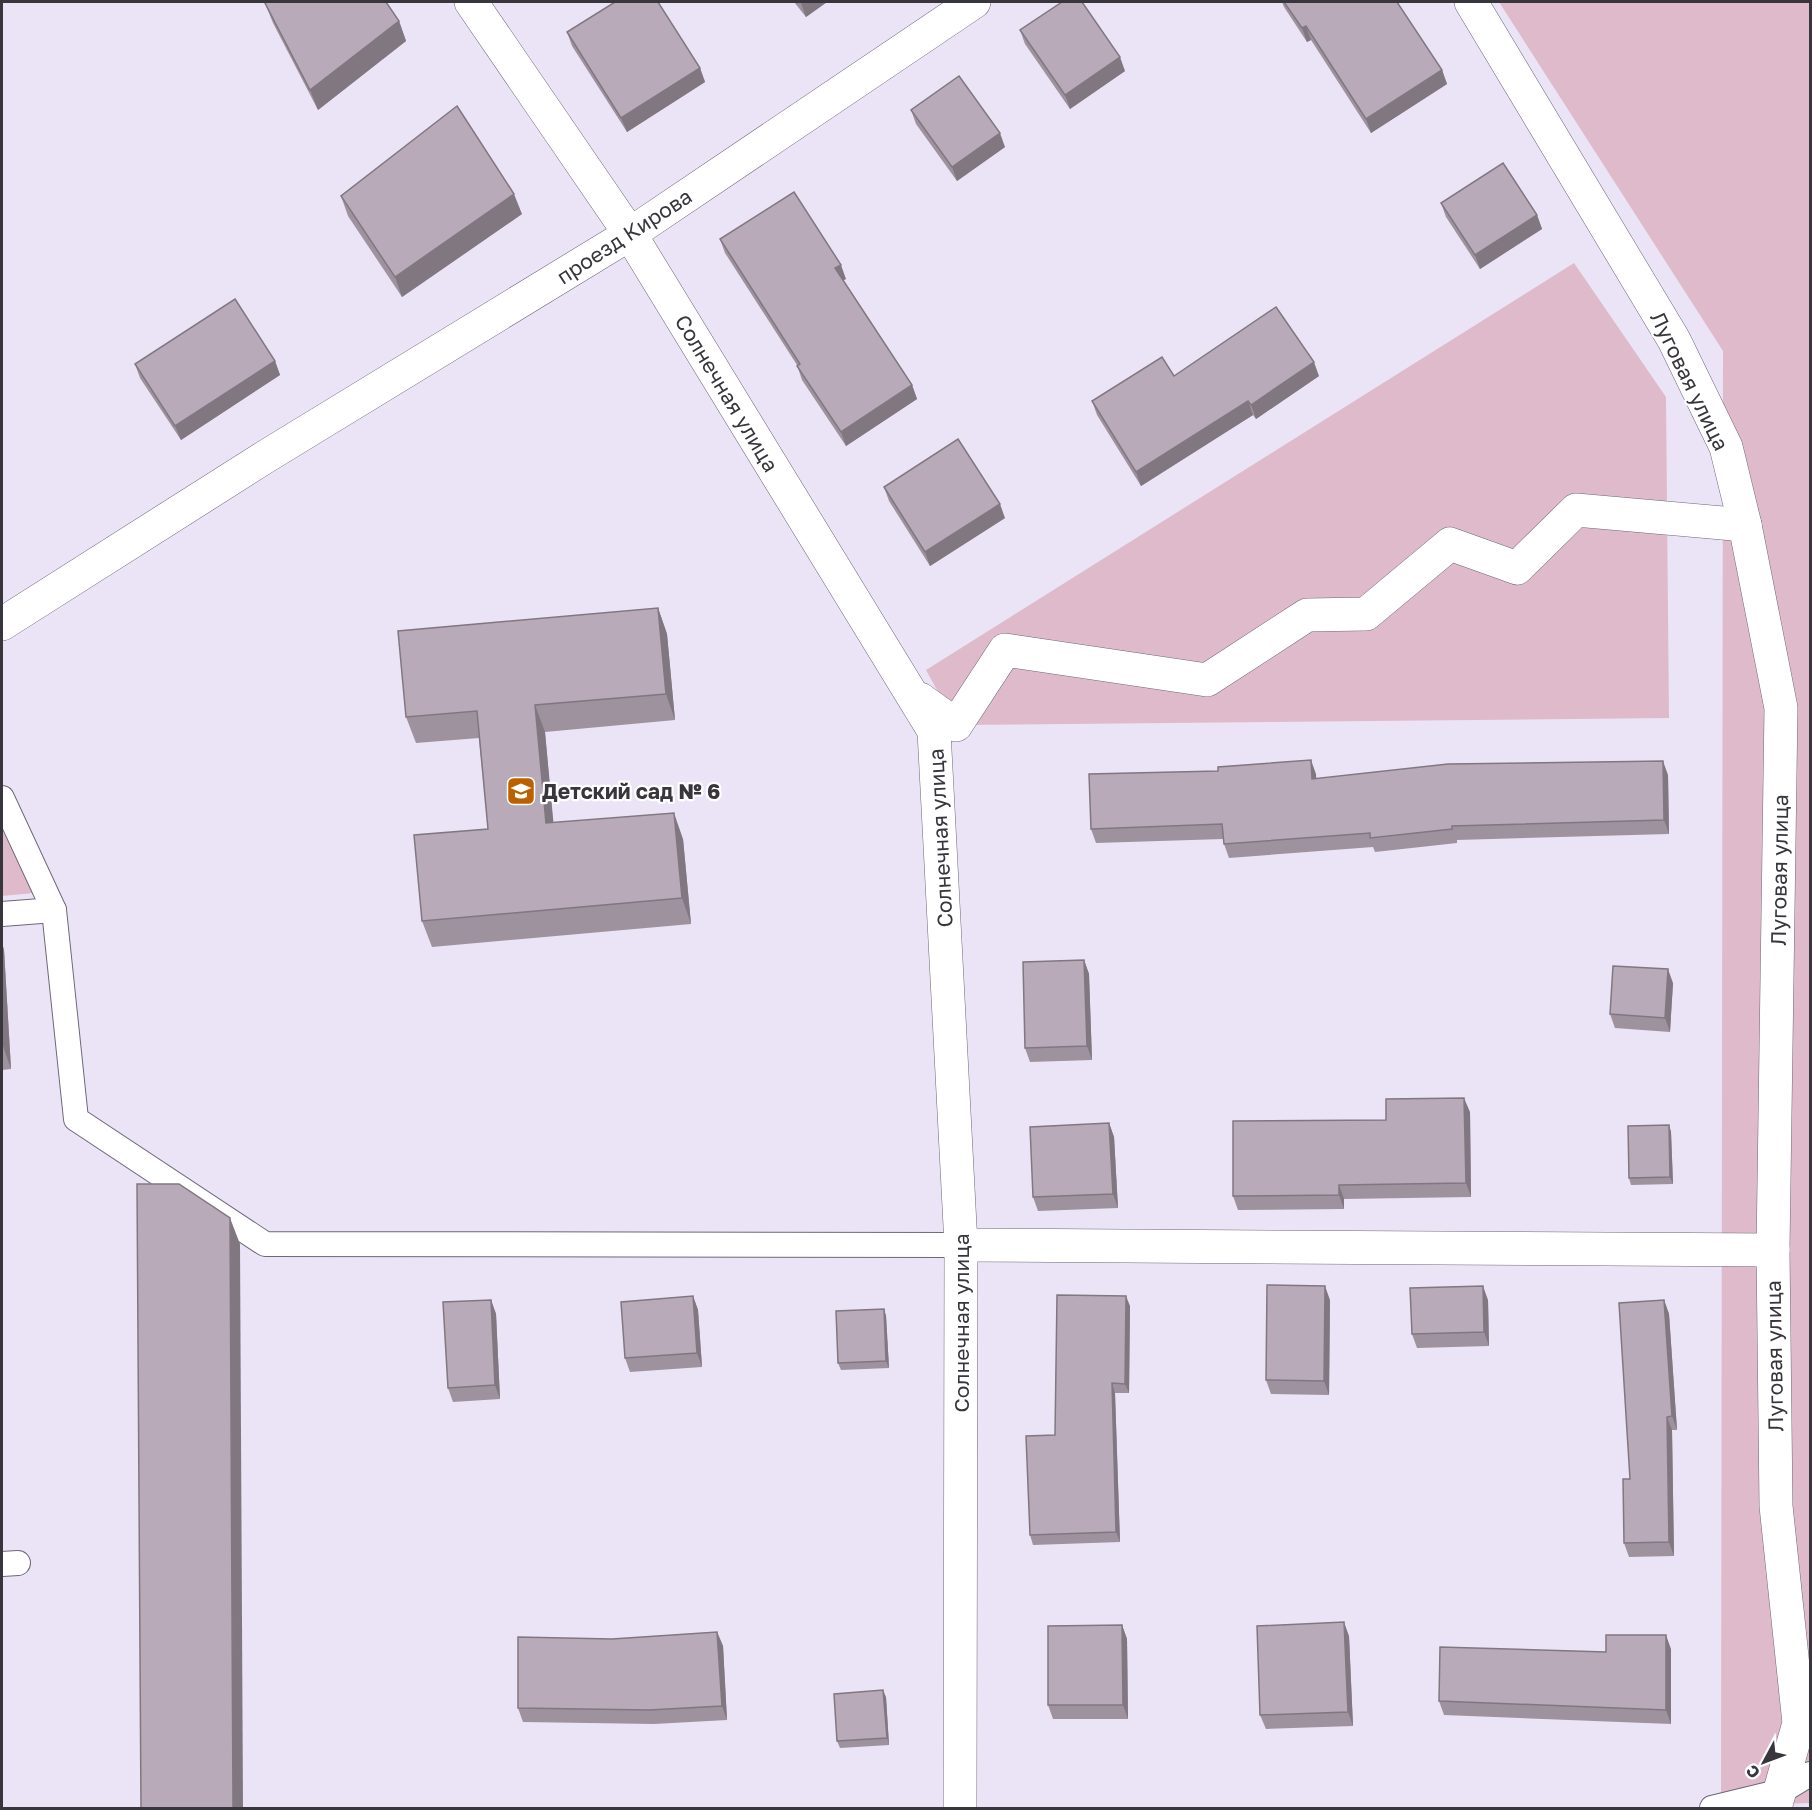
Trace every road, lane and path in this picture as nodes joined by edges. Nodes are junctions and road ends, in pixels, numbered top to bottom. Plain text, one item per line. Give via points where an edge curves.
1 (471, 2) edge
2 (974, 2) edge
3 (1471, 2) edge
4 (630, 234) junction
5 (1746, 525) junction
6 (2, 624) edge
7 (909, 691) junction
8 (2, 798) edge
9 (54, 910) junction
10 (2, 914) edge
11 (961, 1245) junction
12 (1773, 1250) junction
13 (1810, 1774) edge
14 (1778, 1800) edge
15 (960, 1809) edge
16 (1712, 1809) edge

1 - 4 street, Солнечная улица
2 - 4 street, проезд Кирова
3 - 5 street, Луговая улица via 1674,340 1726,447
4 - 6 street, проезд Кирова via 265,457
4 - 7 street, Солнечная улица
5 - 7 street via 1576,510 1516,568 1450,544 1366,614 1307,615 1207,680 1005,650 956,725
5 - 12 street, Луговая улица via 1781,708
7 - 11 street, Солнечная улица via 934,731
8 - 9 lane
9 - 10 lane
9 - 11 lane via 76,1119 265,1244
11 - 12 street
11 - 15 street, Солнечная улица
12 - 14 street, Луговая улица via 1776,1506 1799,1723
13 - 14 lane
14 - 16 lane

